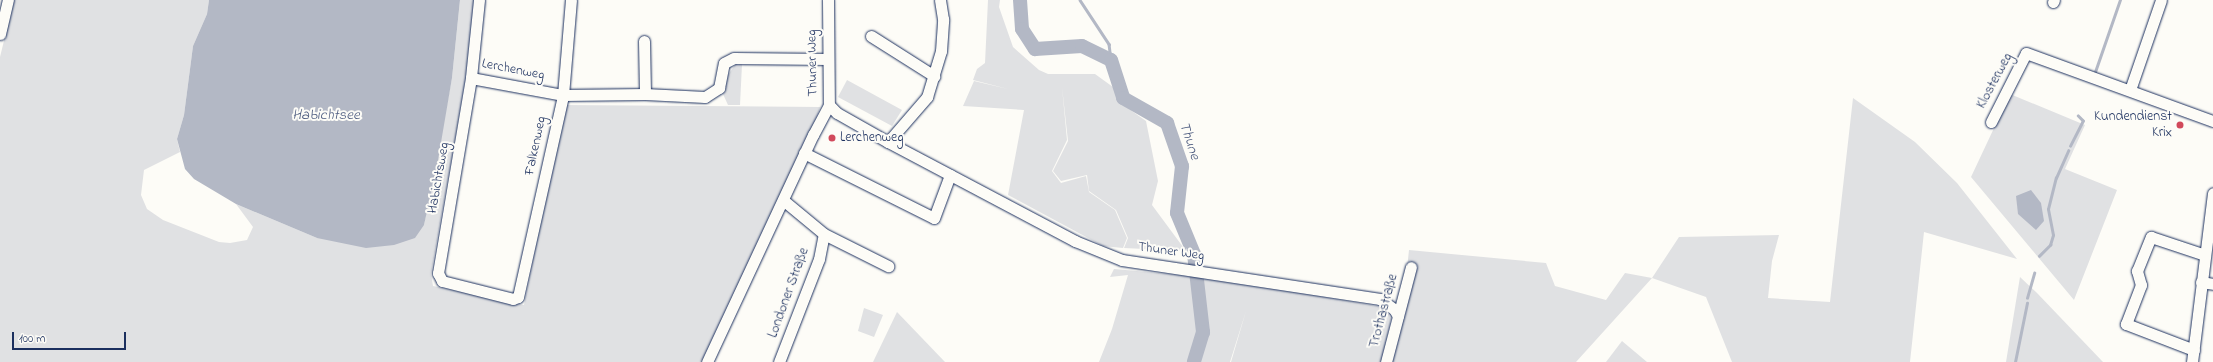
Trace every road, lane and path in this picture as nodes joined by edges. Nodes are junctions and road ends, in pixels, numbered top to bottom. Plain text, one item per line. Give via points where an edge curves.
1 (8, 0) edge
2 (479, 0) edge
3 (571, 0) edge
4 (828, 0) edge
5 (940, 0) edge
6 (2161, 0) edge
7 (0, 34) edge
8 (871, 36) dead end
9 (644, 41) dead end
10 (828, 59) junction
11 (934, 76) junction
12 (471, 78) junction
13 (2130, 90) junction
14 (645, 94) junction
15 (563, 95) junction
16 (829, 105) junction
17 (2213, 121) edge
18 (1991, 122) dead end
19 (888, 142) junction
20 (804, 153) junction
21 (950, 175) junction
22 (2213, 193) edge
23 (783, 200) junction
24 (824, 234) junction
25 (2205, 254) junction
26 (888, 266) dead end
27 (1411, 267) dead end
28 (2201, 282) junction
29 (2213, 284) edge
30 (518, 297) joint
31 (1398, 316) junction
32 (2194, 350) junction
33 (707, 362) edge
34 (779, 362) edge
35 (1386, 362) edge
36 (2192, 362) edge

1 - 7 street
2 - 12 street, Habichtsweg
3 - 15 street, Falkenweg
4 - 10 street, Thuner Weg
5 - 11 street via 943,19 941,51
6 - 13 street
8 - 11 street
9 - 14 street
10 - 14 street, Lerchenweg via 734,58 724,63 719,88 705,97
10 - 16 street, Thuner Weg
11 - 19 street via 926,97
12 - 15 street, Lerchenweg
12 - 30 street, Habichtsweg via 438,273 442,281 513,299
13 - 17 street
13 - 18 street, Klosterweg via 2026,54
14 - 15 street, Lerchenweg
15 - 30 street, Falkenweg
16 - 19 street, Thuner Weg via 837,113
16 - 20 street
19 - 21 street, Thuner Weg
20 - 21 street via 934,218
20 - 23 street
21 - 31 street, Thuner Weg via 1075,241 1118,259 1380,299 1394,309
22 - 25 street
23 - 24 street, Londoner Straße
23 - 33 street
24 - 26 street, Londoner Straße
24 - 34 street, Londoner Straße via 819,259
25 - 28 street
25 - 32 street via 2151,237 2137,271 2141,284 2126,324
27 - 31 street, Trothastraße
28 - 29 street
28 - 32 street
31 - 35 street, Trothastraße
32 - 36 street

